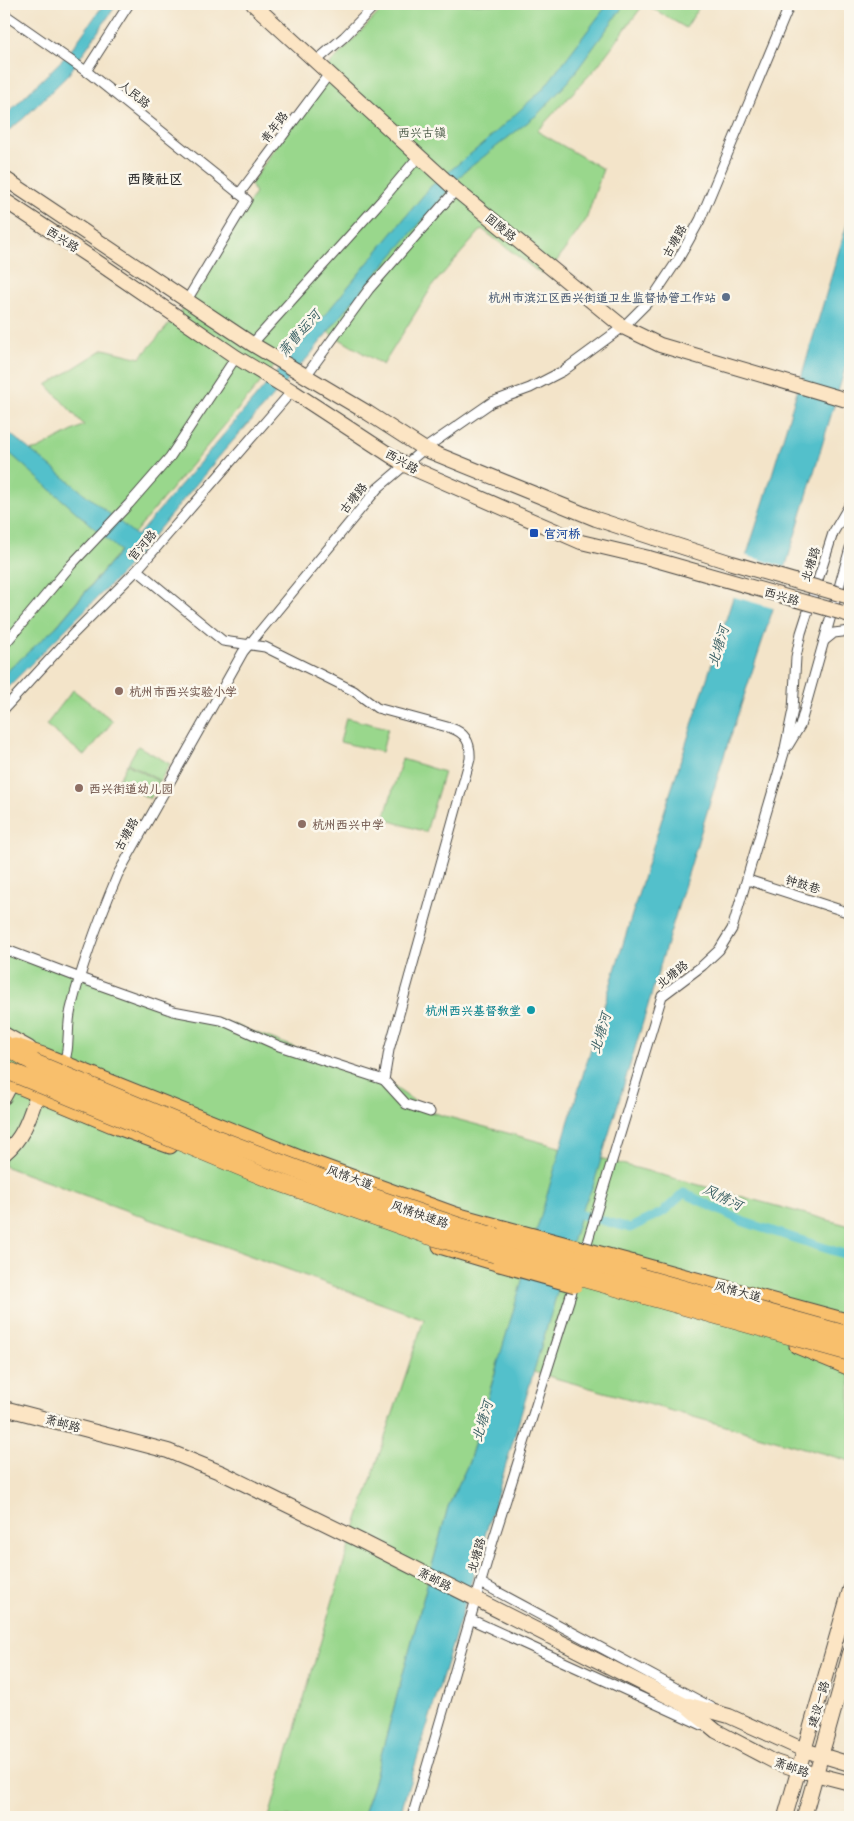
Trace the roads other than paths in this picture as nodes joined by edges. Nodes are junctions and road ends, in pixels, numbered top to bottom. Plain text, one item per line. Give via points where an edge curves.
1 (129, 4) edge
2 (253, 4) edge
3 (376, 4) edge
4 (790, 4) edge
5 (4, 14) edge
6 (315, 62) junction
7 (86, 71) junction
8 (329, 74) junction
9 (419, 156) junction
10 (4, 178) edge
11 (454, 189) junction
12 (243, 197) junction
13 (4, 200) edge
14 (186, 300) junction
15 (623, 327) junction
16 (252, 344) junction
17 (236, 357) junction
18 (303, 375) junction
19 (290, 390) junction
20 (847, 400) edge
21 (424, 449) junction
22 (405, 465) junction
23 (850, 504) edge
24 (850, 548) edge
25 (848, 569) edge
26 (137, 570) junction
27 (850, 596) edge
28 (850, 615) edge
29 (850, 631) edge
30 (824, 642) junction
31 (4, 645) edge
32 (249, 646) junction
33 (4, 709) edge
34 (784, 753) junction
35 (748, 880) junction
36 (850, 912) edge
37 (4, 948) edge
38 (80, 978) junction
39 (4, 1034) edge
40 (4, 1043) edge
41 (4, 1051) edge
42 (38, 1059) junction
43 (64, 1065) junction
44 (384, 1080) junction
45 (6, 1083) edge
46 (37, 1095) junction
47 (430, 1112) dead end
48 (4, 1154) edge
49 (850, 1322) edge
50 (850, 1336) edge
51 (797, 1346) junction
52 (850, 1352) edge
53 (850, 1360) edge
54 (850, 1368) edge
55 (4, 1408) edge
56 (481, 1583) junction
57 (850, 1590) edge
58 (476, 1600) junction
59 (470, 1619) junction
60 (850, 1653) edge
61 (685, 1704) junction
62 (729, 1716) junction
63 (716, 1732) junction
64 (804, 1750) junction
65 (821, 1755) junction
66 (850, 1764) edge
67 (799, 1770) junction
68 (816, 1775) junction
69 (850, 1783) edge
70 (412, 1817) edge
71 (786, 1817) edge
72 (804, 1817) edge

1 - 7 street
2 - 6 main road, 固陵路
3 - 6 street
4 - 15 street, 古塘路 via 700,220 653,297
5 - 7 street, 人民路
6 - 8 main road, 固陵路
7 - 12 street, 人民路
8 - 9 main road, 固陵路
8 - 12 street, 青年路
9 - 11 main road, 固陵路
9 - 16 street
10 - 14 main road, 西兴路
11 - 15 main road, 固陵路
11 - 18 street via 369,289
12 - 14 street, 青年路
13 - 17 main road, 西兴路
14 - 16 main road, 西兴路
15 - 20 main road, 固陵路 via 660,345
15 - 21 street, 古塘路 via 563,371 492,402
16 - 18 main road, 西兴路
17 - 19 main road, 西兴路
17 - 31 street via 170,457 71,565
18 - 21 main road, 西兴路
19 - 22 main road, 西兴路
19 - 26 street, 官河路
21 - 22 street, 古塘路
21 - 27 main road, 西兴路, bridge via 596,519 732,563
22 - 28 main road, 西兴路, bridge via 581,542
22 - 32 street, 古塘路 via 378,488
23 - 34 street, 北塘路 via 833,533 801,633 793,710
24 - 25 street, 北塘路
25 - 30 street, 北塘路
26 - 32 street via 223,642
26 - 33 street, 官河路
29 - 30 street via 834,633
30 - 34 street, 北塘路 via 800,726
32 - 38 street, 古塘路 via 118,874
32 - 44 street via 265,647 354,691 377,708 460,731 470,748 470,759 389,1050
34 - 35 street, 北塘路
35 - 36 street, 钟鼓巷
35 - 56 street, 北塘路 via 732,929 719,950 662,996
37 - 38 street
38 - 43 street, 古塘路 via 70,1012 68,1052
38 - 44 street via 173,1011 221,1020 279,1046
39 - 42 main road
40 - 42 highway
41 - 42 highway, 风情快速路
42 - 43 main road, 风情大道
42 - 50 highway, 风情快速路, bridge via 234,1146 460,1228
43 - 46 street, 古塘路 via 52,1086
43 - 49 main road, 风情大道, bridge via 293,1156 456,1215
44 - 47 street via 406,1104
45 - 46 main road
45 - 52 highway, 风情快速路, bridge via 428,1235
46 - 48 main road via 27,1126
46 - 51 main road, bridge via 348,1215 456,1252
51 - 53 main road
51 - 54 main road
55 - 58 main road, 萧邮路 via 168,1451 222,1473
56 - 58 street, 北塘路
56 - 62 street
57 - 64 main road, 建设一路
58 - 59 street, 北塘路
58 - 61 main road, 萧邮路
59 - 63 street
59 - 70 street, 北塘路
60 - 65 main road, 建设一路
61 - 62 main road
61 - 63 main road, 萧邮路
62 - 64 main road
63 - 67 main road, 萧邮路 via 775,1762
64 - 65 main road
64 - 67 main road, 建设一路
65 - 66 main road
65 - 68 main road, 建设一路
67 - 68 main road, 萧邮路
67 - 71 main road, 建设一路
68 - 69 main road, 萧邮路
68 - 72 main road, 建设一路

